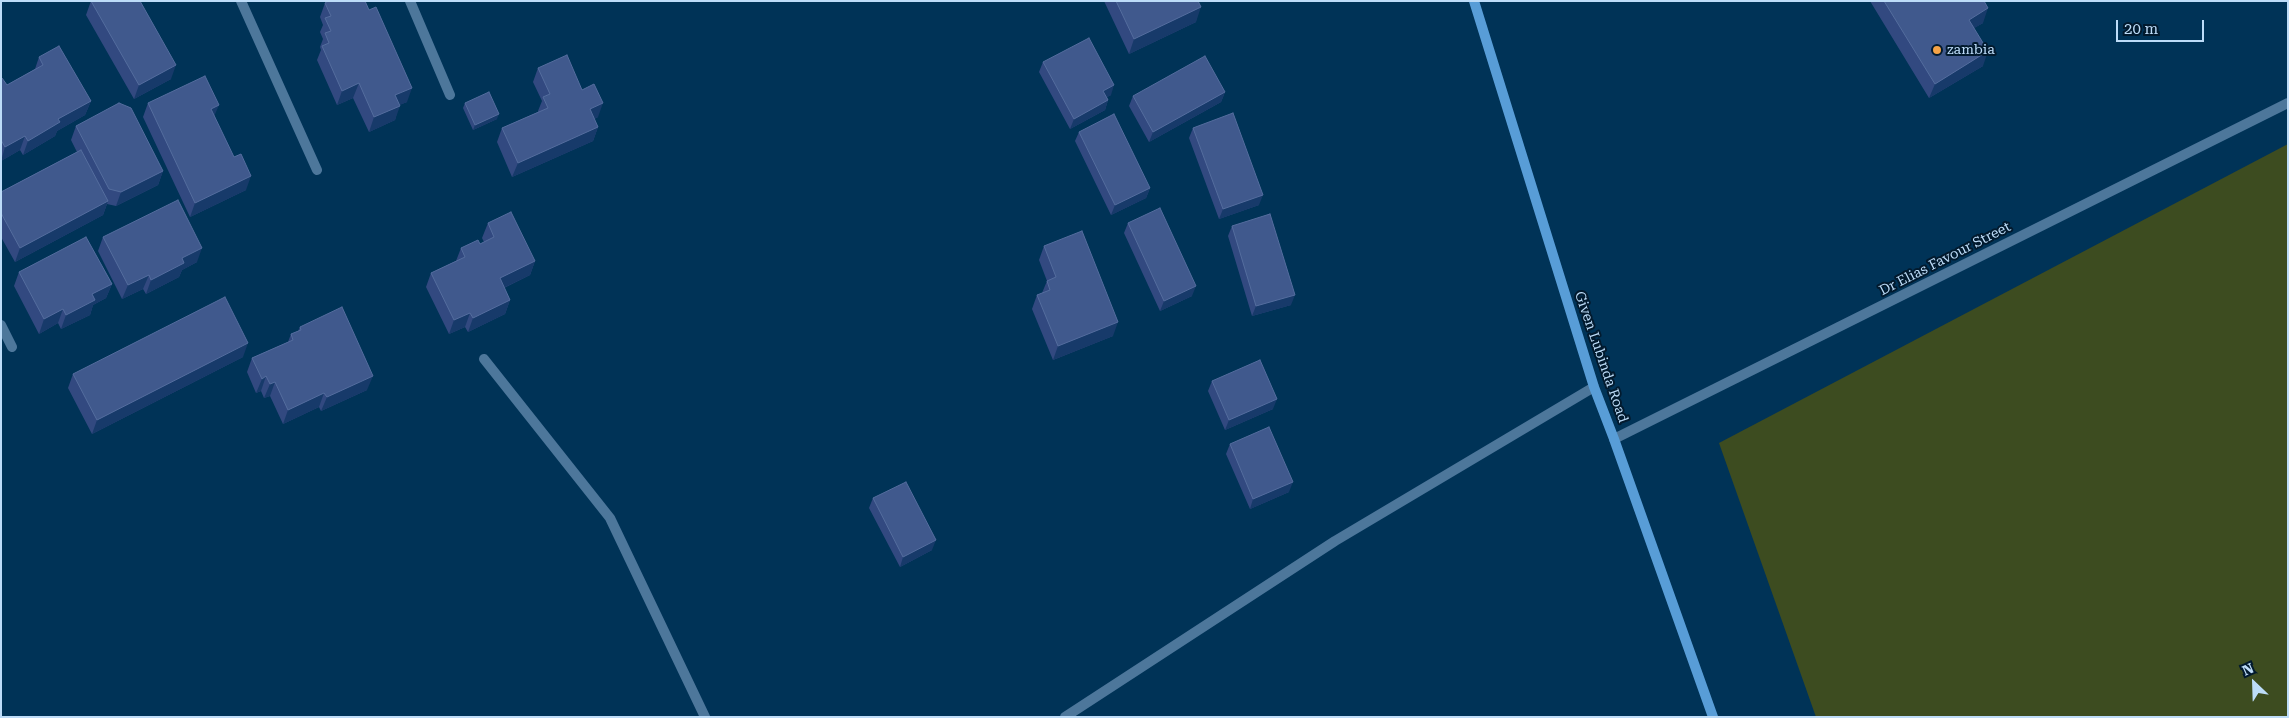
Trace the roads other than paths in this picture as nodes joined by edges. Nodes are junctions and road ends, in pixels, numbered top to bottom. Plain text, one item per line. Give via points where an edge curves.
1 (241, 1) edge
2 (410, 1) edge
3 (1474, 1) edge
4 (450, 95) dead end
5 (2288, 103) edge
6 (318, 170) dead end
7 (1, 326) edge
8 (12, 347) dead end
9 (484, 359) dead end
10 (1594, 387) junction
11 (1614, 439) junction
12 (705, 717) edge
13 (1065, 717) edge
14 (1713, 717) edge

1 - 6 street
2 - 4 street
3 - 10 street, Given Lubinda Road
5 - 11 street, Dr Elias Favour Street
7 - 8 street
9 - 12 street via 610,518
10 - 11 street, Given Lubinda Road
10 - 13 street via 1335,541
11 - 14 street, Given Lubinda Road

